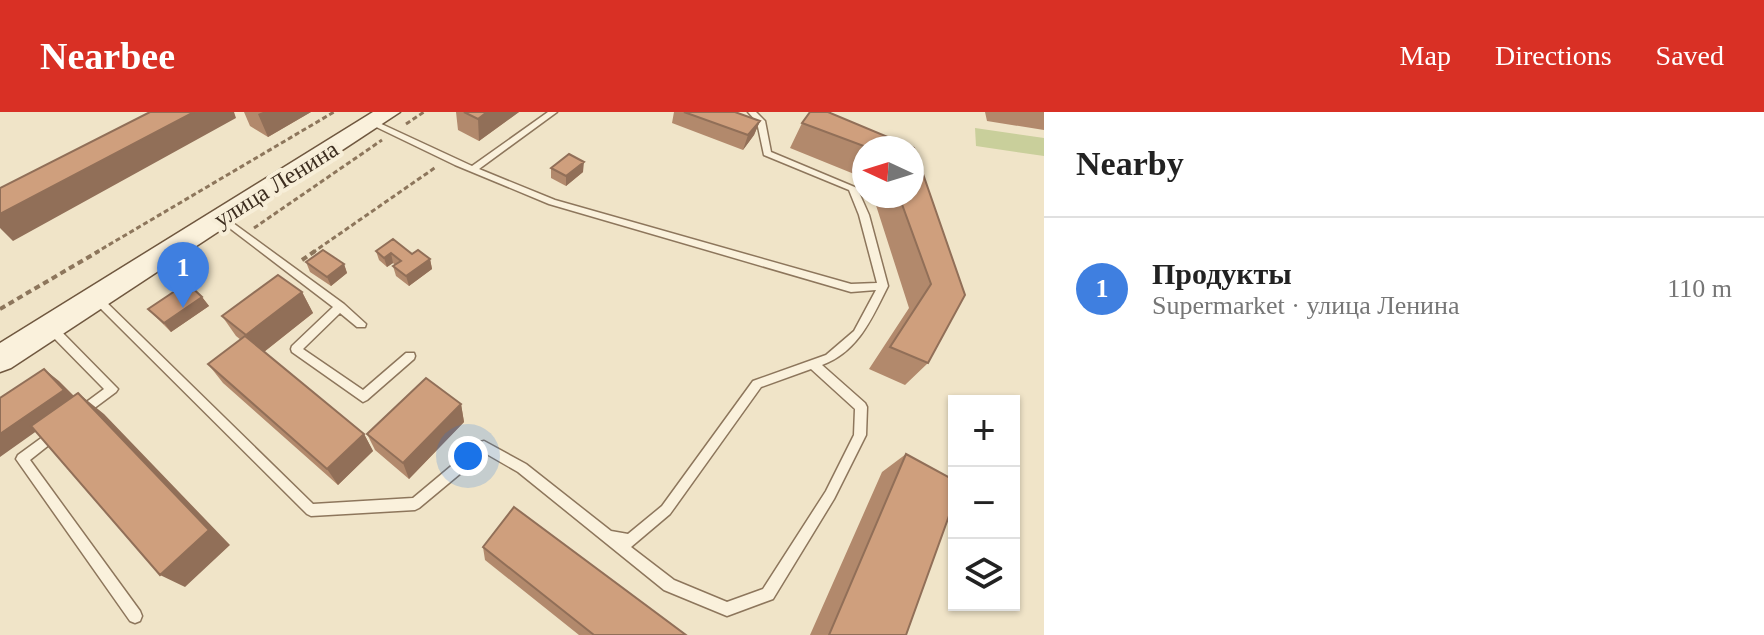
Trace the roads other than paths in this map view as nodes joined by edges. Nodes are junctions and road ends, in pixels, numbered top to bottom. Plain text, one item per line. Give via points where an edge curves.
1 (553, 112) edge
2 (752, 112) edge
3 (384, 123) edge
4 (473, 169) junction
5 (222, 218) junction
6 (883, 286) junction
7 (96, 299) junction
8 (340, 307) junction
9 (361, 324) dead end
10 (50, 327) junction
11 (410, 356) dead end
12 (0, 359) edge
13 (813, 364) junction
14 (608, 537) junction
15 (135, 616) dead end

1 - 4 lane
2 - 6 lane via 761,121 767,153 853,188
3 - 4 lane
3 - 5 street, улица Ленина
4 - 6 lane via 552,202 851,288
5 - 7 street, улица Ленина
5 - 8 lane
6 - 13 lane via 858,334 830,358
7 - 10 street, улица Ленина
7 - 14 lane via 311,510 415,504 484,446 522,468
8 - 9 lane
8 - 11 lane via 296,349 363,397
10 - 12 street, улица Ленина
10 - 15 lane via 112,389 22,459
13 - 14 lane via 757,384 666,510 630,541
13 - 14 lane via 861,407 860,435 830,495 768,594 727,609 669,585

